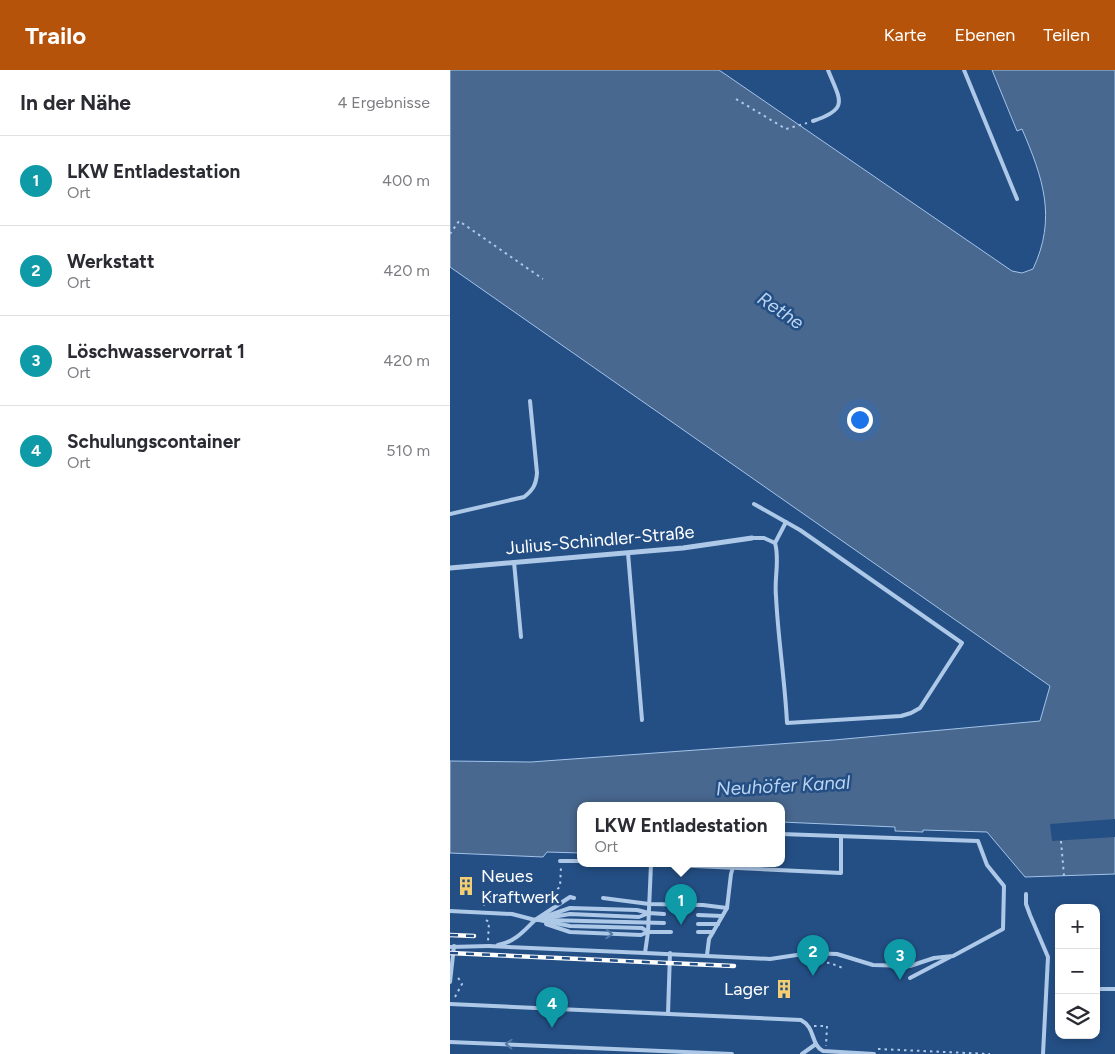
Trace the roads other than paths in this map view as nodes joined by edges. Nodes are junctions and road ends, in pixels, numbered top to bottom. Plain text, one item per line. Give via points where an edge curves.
1 (828, 70) edge
2 (964, 70) edge
3 (813, 121) road end
4 (1017, 199) dead end
5 (530, 401) dead end
6 (754, 504) dead end
7 (450, 514) edge
8 (786, 522) junction
9 (752, 538) joint
10 (774, 542) junction
11 (628, 552) junction
12 (514, 562) junction
13 (450, 568) edge
14 (521, 637) dead end
15 (642, 720) dead end
16 (785, 834) edge
17 (841, 837) junction
18 (560, 861) road end
19 (577, 861) edge
20 (651, 867) edge
21 (734, 867) edge
22 (747, 867) edge
23 (1026, 894) dead end
24 (572, 898) dead end
25 (603, 898) dead end
26 (649, 904) junction
27 (727, 908) junction
28 (450, 911) edge
29 (649, 913) junction
30 (664, 914) dead end
31 (698, 915) dead end
32 (722, 916) junction
33 (535, 920) junction
34 (648, 923) junction
35 (664, 923) dead end
36 (698, 924) dead end
37 (718, 924) junction
38 (648, 932) junction
39 (671, 932) dead end
40 (698, 932) dead end
41 (713, 932) junction
42 (488, 946) junction
43 (452, 947) edge
44 (645, 953) junction
45 (670, 953) junction
46 (707, 955) junction
47 (954, 956) junction
48 (451, 960) edge
49 (910, 978) dead end
50 (450, 982) edge
51 (1100, 989) dead end
52 (1115, 989) edge
53 (451, 1004) edge
54 (668, 1014) junction
55 (450, 1042) edge
56 (816, 1044) junction
57 (732, 1054) edge
58 (802, 1054) edge
59 (874, 1054) edge
60 (1043, 1054) edge

1 - 3 lane via 840,100 835,112
2 - 4 lane
5 - 7 lane via 537,473 533,490 524,496
6 - 8 lane
8 - 10 lane
8 - 10 lane via 962,643 920,708 900,716 787,723 776,596 778,553
9 - 10 lane
9 - 11 street, Julius-Schindler-Straße
11 - 12 street, Julius-Schindler-Straße
11 - 15 lane
12 - 13 street, Julius-Schindler-Straße
12 - 14 lane
16 - 17 lane
17 - 22 lane via 840,874
17 - 47 lane via 978,841 987,865 1004,886 1003,929
18 - 19 lane
20 - 26 lane
21 - 27 lane
23 - 60 lane via 1026,904 1048,957
24 - 33 lane
25 - 26 lane
26 - 27 lane
26 - 29 lane
27 - 32 lane
28 - 33 lane via 512,914
29 - 30 lane
29 - 33 lane via 639,916 570,914
29 - 33 lane via 570,908
29 - 34 lane
31 - 32 lane
32 - 37 lane
33 - 34 lane
33 - 38 lane via 570,926 642,928
33 -> 38 lane via 570,932 641,935
33 - 42 lane via 517,938 506,944
34 - 35 lane
34 - 38 lane
36 - 37 lane
37 - 41 lane
38 - 39 lane
38 - 44 lane
40 - 41 lane
41 - 46 lane
42 - 43 lane
42 - 44 lane
43 - 48 lane
44 - 45 lane
45 - 46 lane
45 - 54 lane
46 - 47 lane via 770,959 810,952 837,954 873,965 910,966
47 - 49 lane
48 - 50 lane
51 - 52 lane
53 - 54 lane
54 - 56 lane via 801,1020 809,1026
57 -> 55 lane
56 - 58 lane
56 - 59 lane via 823,1051

